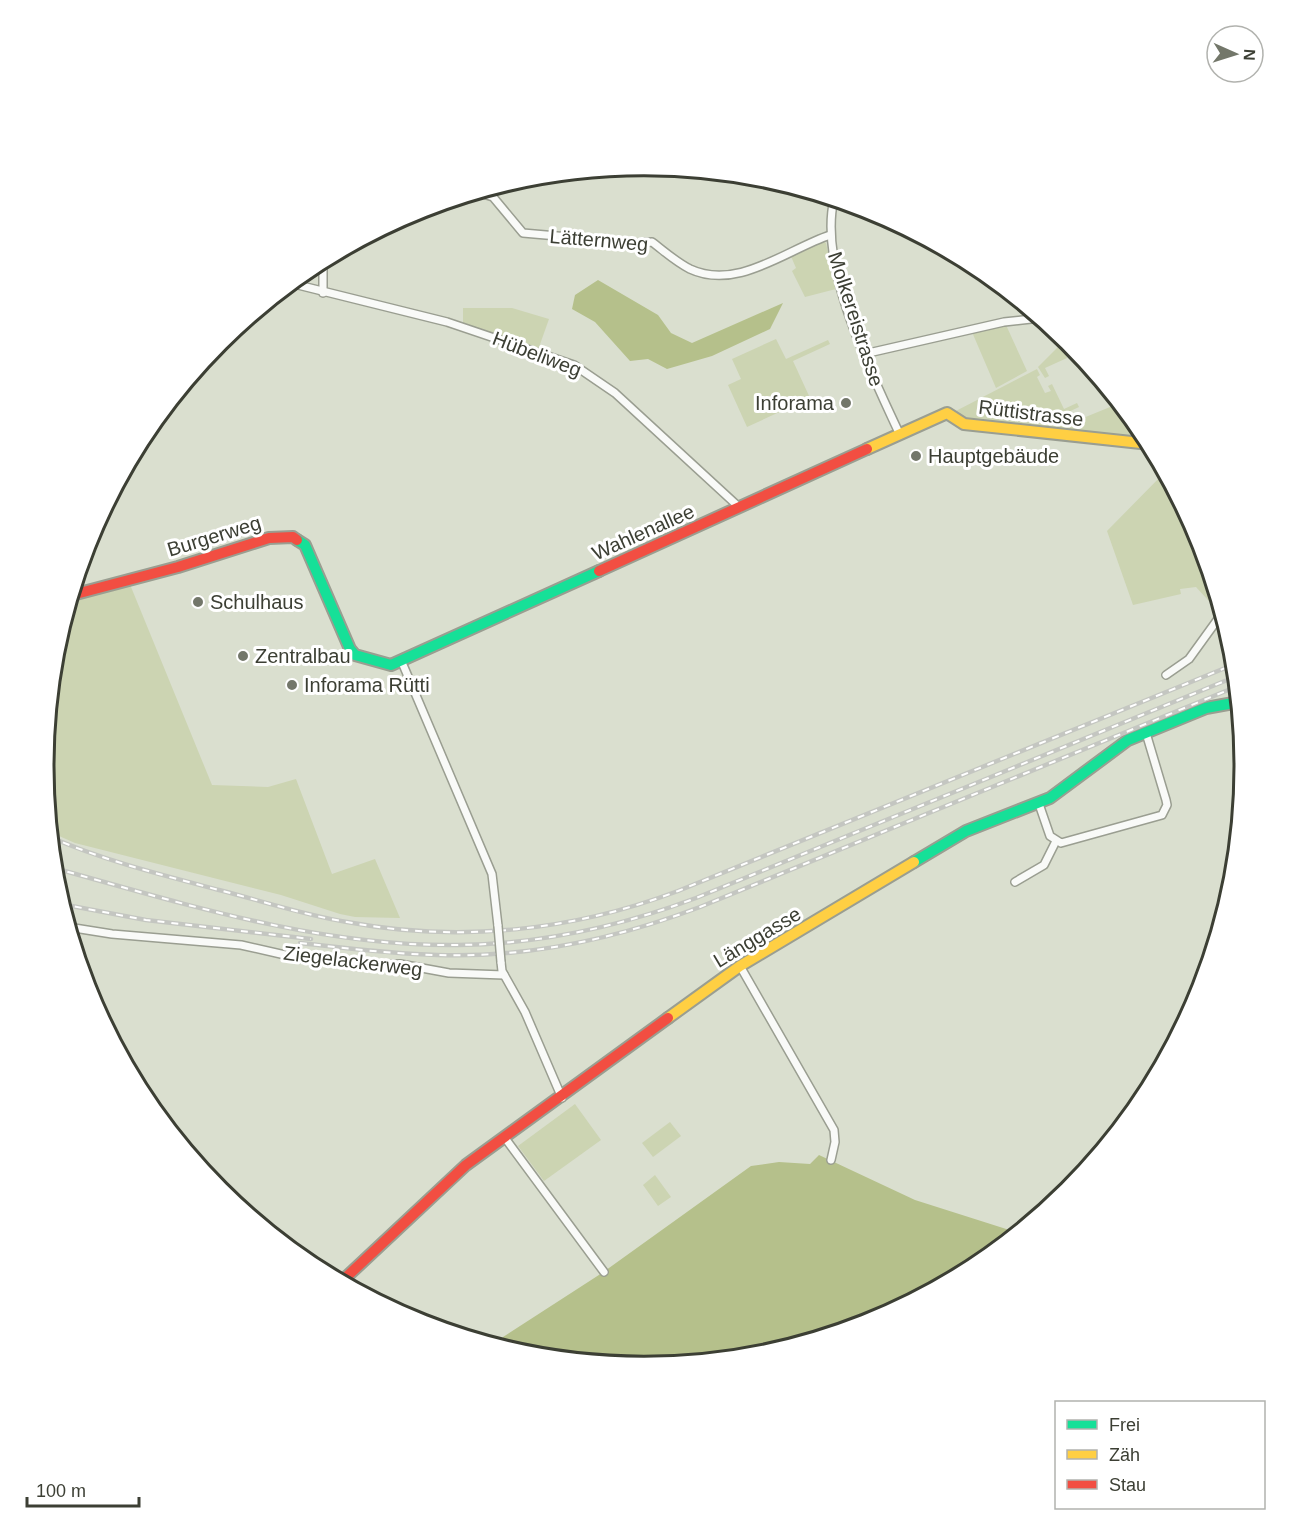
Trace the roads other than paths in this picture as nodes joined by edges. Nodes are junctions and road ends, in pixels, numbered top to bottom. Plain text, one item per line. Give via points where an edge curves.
1 (491, 196) edge
2 (833, 207) edge
3 (830, 235) junction
4 (323, 272) edge
5 (301, 287) edge
6 (323, 293) junction
7 (1029, 319) edge
8 (864, 354) junction
9 (947, 413) joint
10 (900, 435) junction
11 (1138, 443) edge
12 (740, 508) junction
13 (80, 593) edge
14 (1217, 621) edge
15 (401, 660) junction
16 (1166, 675) dead end
17 (1231, 703) edge
18 (1146, 733) junction
19 (1039, 804) junction
20 (1056, 841) junction
21 (1015, 882) dead end
22 (77, 928) edge
23 (740, 966) junction
24 (504, 975) junction
25 (562, 1098) junction
26 (505, 1138) junction
27 (831, 1160) dead end
28 (604, 1272) dead end
29 (347, 1277) edge

1 - 3 street, Lätternweg via 524,233 652,242 690,269 716,276 740,273
2 - 3 street, Molkereistrasse
3 - 8 street, Molkereistrasse
4 - 6 street
5 - 6 street, Hübeliweg
6 - 12 street, Hübeliweg via 447,322 574,365 615,393
7 - 8 street
8 - 10 street, Molkereistrasse
9 - 10 street, Wahlenallee
9 - 11 street, Rüttistrasse via 957,422 973,425
10 - 12 street, Wahlenallee
12 - 15 street, Wahlenallee
13 - 15 street, Burgerweg via 190,564 260,540 293,537 305,545 353,652 385,664
14 - 16 street via 1189,658
15 - 24 street, bridge via 492,874
17 - 18 street, Länggasse via 1206,708
18 - 19 street, Länggasse via 1115,747 1070,785
18 - 20 street via 1167,805 1162,815 1073,841
19 - 20 street via 1050,836
19 - 23 street, Länggasse via 966,831
20 - 21 street via 1044,865
22 - 24 street, Ziegelackerweg via 241,945 307,960 400,964 449,973
23 - 25 street, Länggasse
23 - 27 street via 834,1130
24 - 25 street via 525,1012
25 - 26 street, Länggasse
26 - 28 street
26 - 29 street, Länggasse via 466,1165

